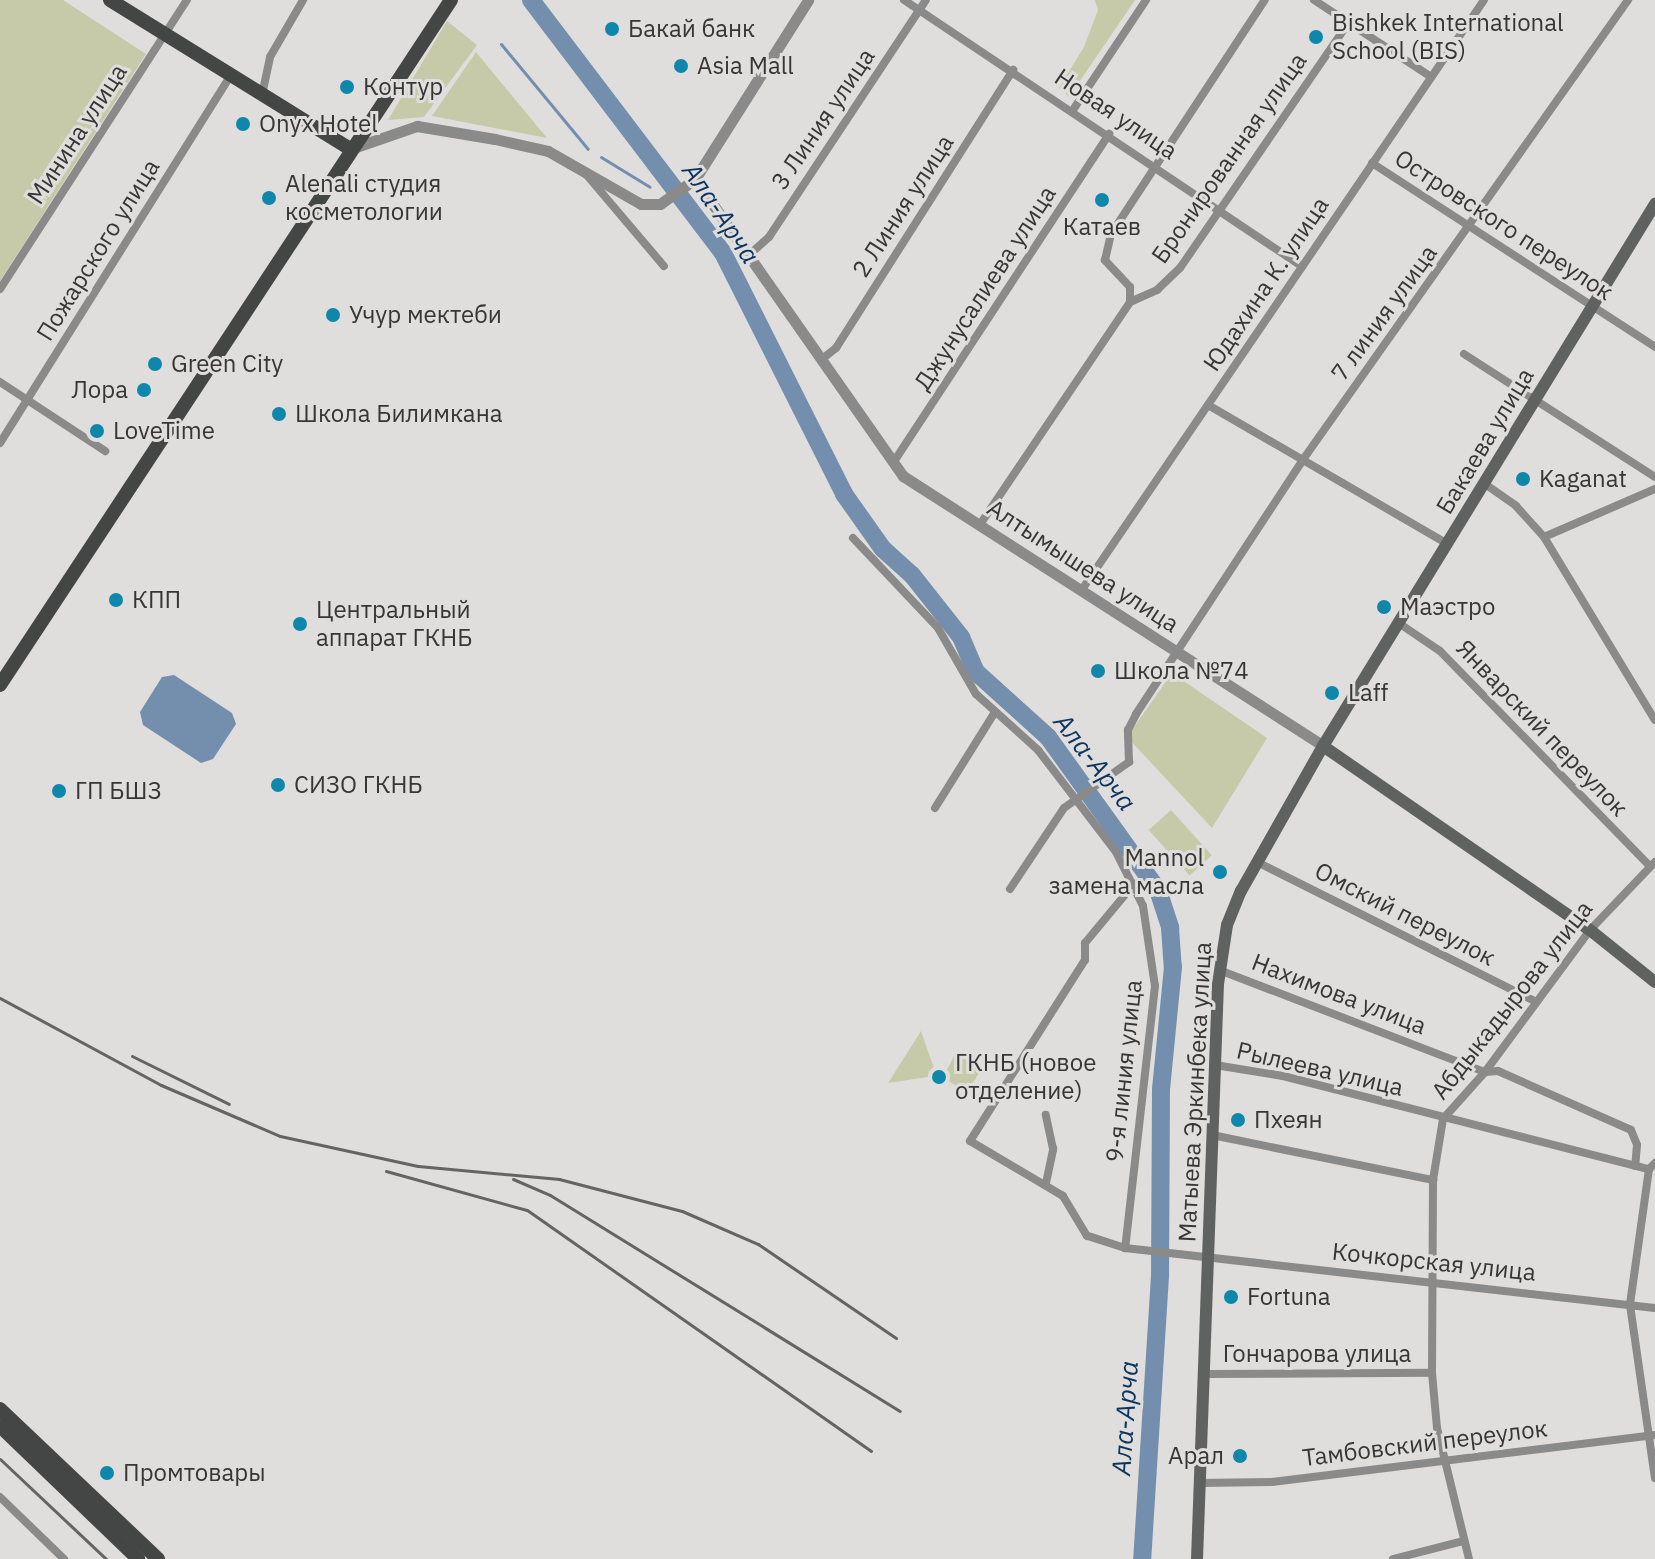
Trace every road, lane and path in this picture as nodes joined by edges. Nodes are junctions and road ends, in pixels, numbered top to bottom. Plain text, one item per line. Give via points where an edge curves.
1 (110, 0) edge
2 (187, 0) edge
3 (303, 0) edge
4 (451, 0) edge
5 (808, 0) edge
6 (904, 0) edge
7 (926, 0) edge
8 (1146, 0) edge
9 (1265, 0) edge
10 (1314, 0) edge
11 (1484, 0) edge
12 (1628, 0) edge
13 (920, 10) junction
14 (1348, 24) junction
15 (164, 35) junction
16 (1013, 70) junction
17 (230, 77) junction
18 (1431, 77) junction
19 (262, 96) junction
20 (1073, 110) junction
21 (1109, 134) junction
22 (350, 149) junction
23 (1372, 163) junction
24 (1157, 166) junction
25 (585, 169) junction
26 (692, 182) junction
27 (1655, 204) edge
28 (1221, 209) junction
29 (1470, 227) junction
30 (749, 255) junction
31 (664, 266) dead end
32 (1302, 266) junction
33 (0, 289) edge
34 (1130, 302) junction
35 (1592, 306) junction
36 (1655, 347) edge
37 (1464, 354) dead end
38 (822, 359) junction
39 (0, 382) edge
40 (1537, 398) junction
41 (27, 400) junction
42 (1208, 405) junction
43 (0, 443) edge
44 (105, 451) dead end
45 (1302, 461) junction
46 (893, 463) junction
47 (1655, 477) edge
48 (1485, 484) junction
49 (1655, 489) edge
50 (979, 526) junction
51 (1544, 537) junction
52 (853, 538) dead end
53 (1448, 544) junction
54 (1081, 591) junction
55 (1400, 624) junction
56 (1178, 653) junction
57 (0, 685) edge
58 (995, 712) junction
59 (1655, 720) edge
60 (1323, 746) junction
61 (1076, 800) junction
62 (935, 808) dead end
63 (1257, 862) junction
64 (1652, 864) edge
65 (1134, 884) junction
66 (1010, 889) dead end
67 (1590, 930) junction
68 (1219, 970) junction
69 (1655, 982) edge
70 (1535, 1001) junction
71 (1215, 1065) junction
72 (1485, 1072) junction
73 (1046, 1115) dead end
74 (1443, 1119) junction
75 (1212, 1135) junction
76 (1635, 1166) junction
77 (1652, 1166) edge
78 (1433, 1180) junction
79 (1046, 1183) junction
80 (1125, 1248) junction
81 (1208, 1258) junction
82 (1430, 1281) junction
83 (1630, 1305) junction
84 (1655, 1308) edge
85 (1432, 1373) junction
86 (1203, 1374) junction
87 (0, 1409) edge
88 (0, 1426) edge
89 (1651, 1435) edge
90 (1446, 1461) junction
91 (1655, 1478) edge
92 (1199, 1483) junction
93 (0, 1497) edge
94 (1463, 1541) junction
95 (64, 1559) edge
96 (138, 1559) edge
97 (158, 1559) edge
98 (1197, 1559) edge
99 (1393, 1559) edge
100 (1469, 1559) edge

1 - 15 main road
2 - 15 street, Минина улица
3 - 19 street via 270,57
4 - 22 main road
5 - 26 street
6 - 13 street, Новая улица
7 - 13 street, 3 Линия улица
8 - 20 street
9 - 24 street, Бронированная улица
10 - 14 street
11 - 18 street, Юдахина К. улица
12 - 29 street, 7 линия улица
13 - 16 street, Новая улица
13 - 30 street, 3 Линия улица via 769,237
14 - 18 street
14 - 28 street, Бронированная улица
15 - 17 main road
15 - 33 street, Минина улица
16 - 20 street, Новая улица
16 - 38 street, 2 Линия улица via 836,348
17 - 19 main road
17 - 41 street, Пожарского улица
18 - 23 street, Юдахина К. улица
19 - 22 main road
20 - 21 street, Новая улица
21 - 24 street, Новая улица
21 - 46 street, Джунусалиева улица
22 - 25 street via 417,126 531,146
22 - 57 main road
23 - 29 street, Островского переулок
23 - 32 street, Юдахина К. улица
24 - 28 street, Новая улица
24 - 34 street, Бронированная улица via 1105,248 1105,260 1130,287
25 - 26 street via 641,204 668,200
25 - 31 street via 592,184
26 - 30 street, Алтымышева улица
27 - 35 main road, Бакаева улица
28 - 32 street, Новая улица
28 - 34 street, Бронированная улица via 1180,268 1157,290
29 - 35 street, Островского переулок
29 - 45 street, 7 линия улица
30 - 38 street, Алтымышева улица
32 - 42 street, Юдахина К. улица
34 - 50 street, Бронированная улица
35 - 36 street, Островского переулок
35 - 40 main road, Бакаева улица
37 - 40 street
38 - 46 street, Алтымышева улица
39 - 41 street
40 - 47 street
40 - 48 main road, Бакаева улица
41 - 43 street, Пожарского улица
41 - 44 street
42 - 45 street, Бакаева улица
42 - 54 street, Юдахина К. улица
45 - 53 street, Бакаева улица
45 - 56 street, 7 линия улица
46 - 50 street, Алтымышева улица
48 - 51 street via 1516,506
48 - 53 main road, Бакаева улица
49 - 51 street
50 - 54 street, Алтымышева улица
51 - 59 street
52 - 58 street, 9-я линия улица via 938,628 966,679
53 - 55 main road, Матыева Эркинбека улица
54 - 56 street, Алтымышева улица
55 - 60 main road, Матыева Эркинбека улица
55 - 64 street, Январский переулок via 1440,651
56 - 60 street, Алтымышева улица
56 - 61 street, 7 линия улица via 1130,724 1129,762
58 - 61 street, 9-я линия улица via 1038,750
58 - 62 street
60 - 63 main road, Матыева Эркинбека улица
60 - 67 main road, Алтымышева улица
61 - 65 street, 9-я линия улица
61 - 66 street via 1064,808
63 - 68 main road, Матыева Эркинбека улица via 1230,917
63 - 70 street, Омский переулок
64 - 67 street, Абдыкадырова улица
65 - 79 street via 1085,943 1085,960 970,1141
65 - 80 street, 9-я линия улица via 1149,924 1155,986
67 - 69 main road, Алтымышева улица
67 - 70 street, Абдыкадырова улица
68 - 71 main road, Матыева Эркинбека улица
68 - 72 street, Нахимова улица
70 - 72 street, Абдыкадырова улица
71 - 74 street, Рылеева улица via 1283,1076
71 - 75 main road, Матыева Эркинбека улица
72 - 74 street, Абдыкадырова улица
72 - 76 street, Нахимова улица via 1498,1071 1631,1130 1637,1145
73 - 79 street via 1053,1149
74 - 76 street, Рылеева улица
74 - 78 street, Абдыкадырова улица
75 - 78 street
75 - 81 main road, Матыева Эркинбека улица
76 - 77 street, Рылеева улица
77 - 83 street
78 - 82 street, Абдыкадырова улица
79 - 80 street via 1063,1196 1087,1236
80 - 81 street
81 - 82 street, Кочкорская улица
81 - 86 main road, Матыева Эркинбека улица
82 - 83 street, Кочкорская улица
82 - 85 street, Абдыкадырова улица
83 - 84 street, Кочкорская улица
83 - 89 street
85 - 86 street, Гончарова улица
85 - 90 street, Абдыкадырова улица
86 - 92 main road, Матыева Эркинбека улица
87 - 97 main road
88 - 96 main road
89 - 90 street, Тамбовский переулок
89 - 91 street
90 - 92 street, Тамбовский переулок via 1272,1482
90 - 94 street, Абдыкадырова улица
92 - 98 main road, Матыева Эркинбека улица
93 - 95 street
94 - 99 street
94 - 100 street, Абдыкадырова улица

